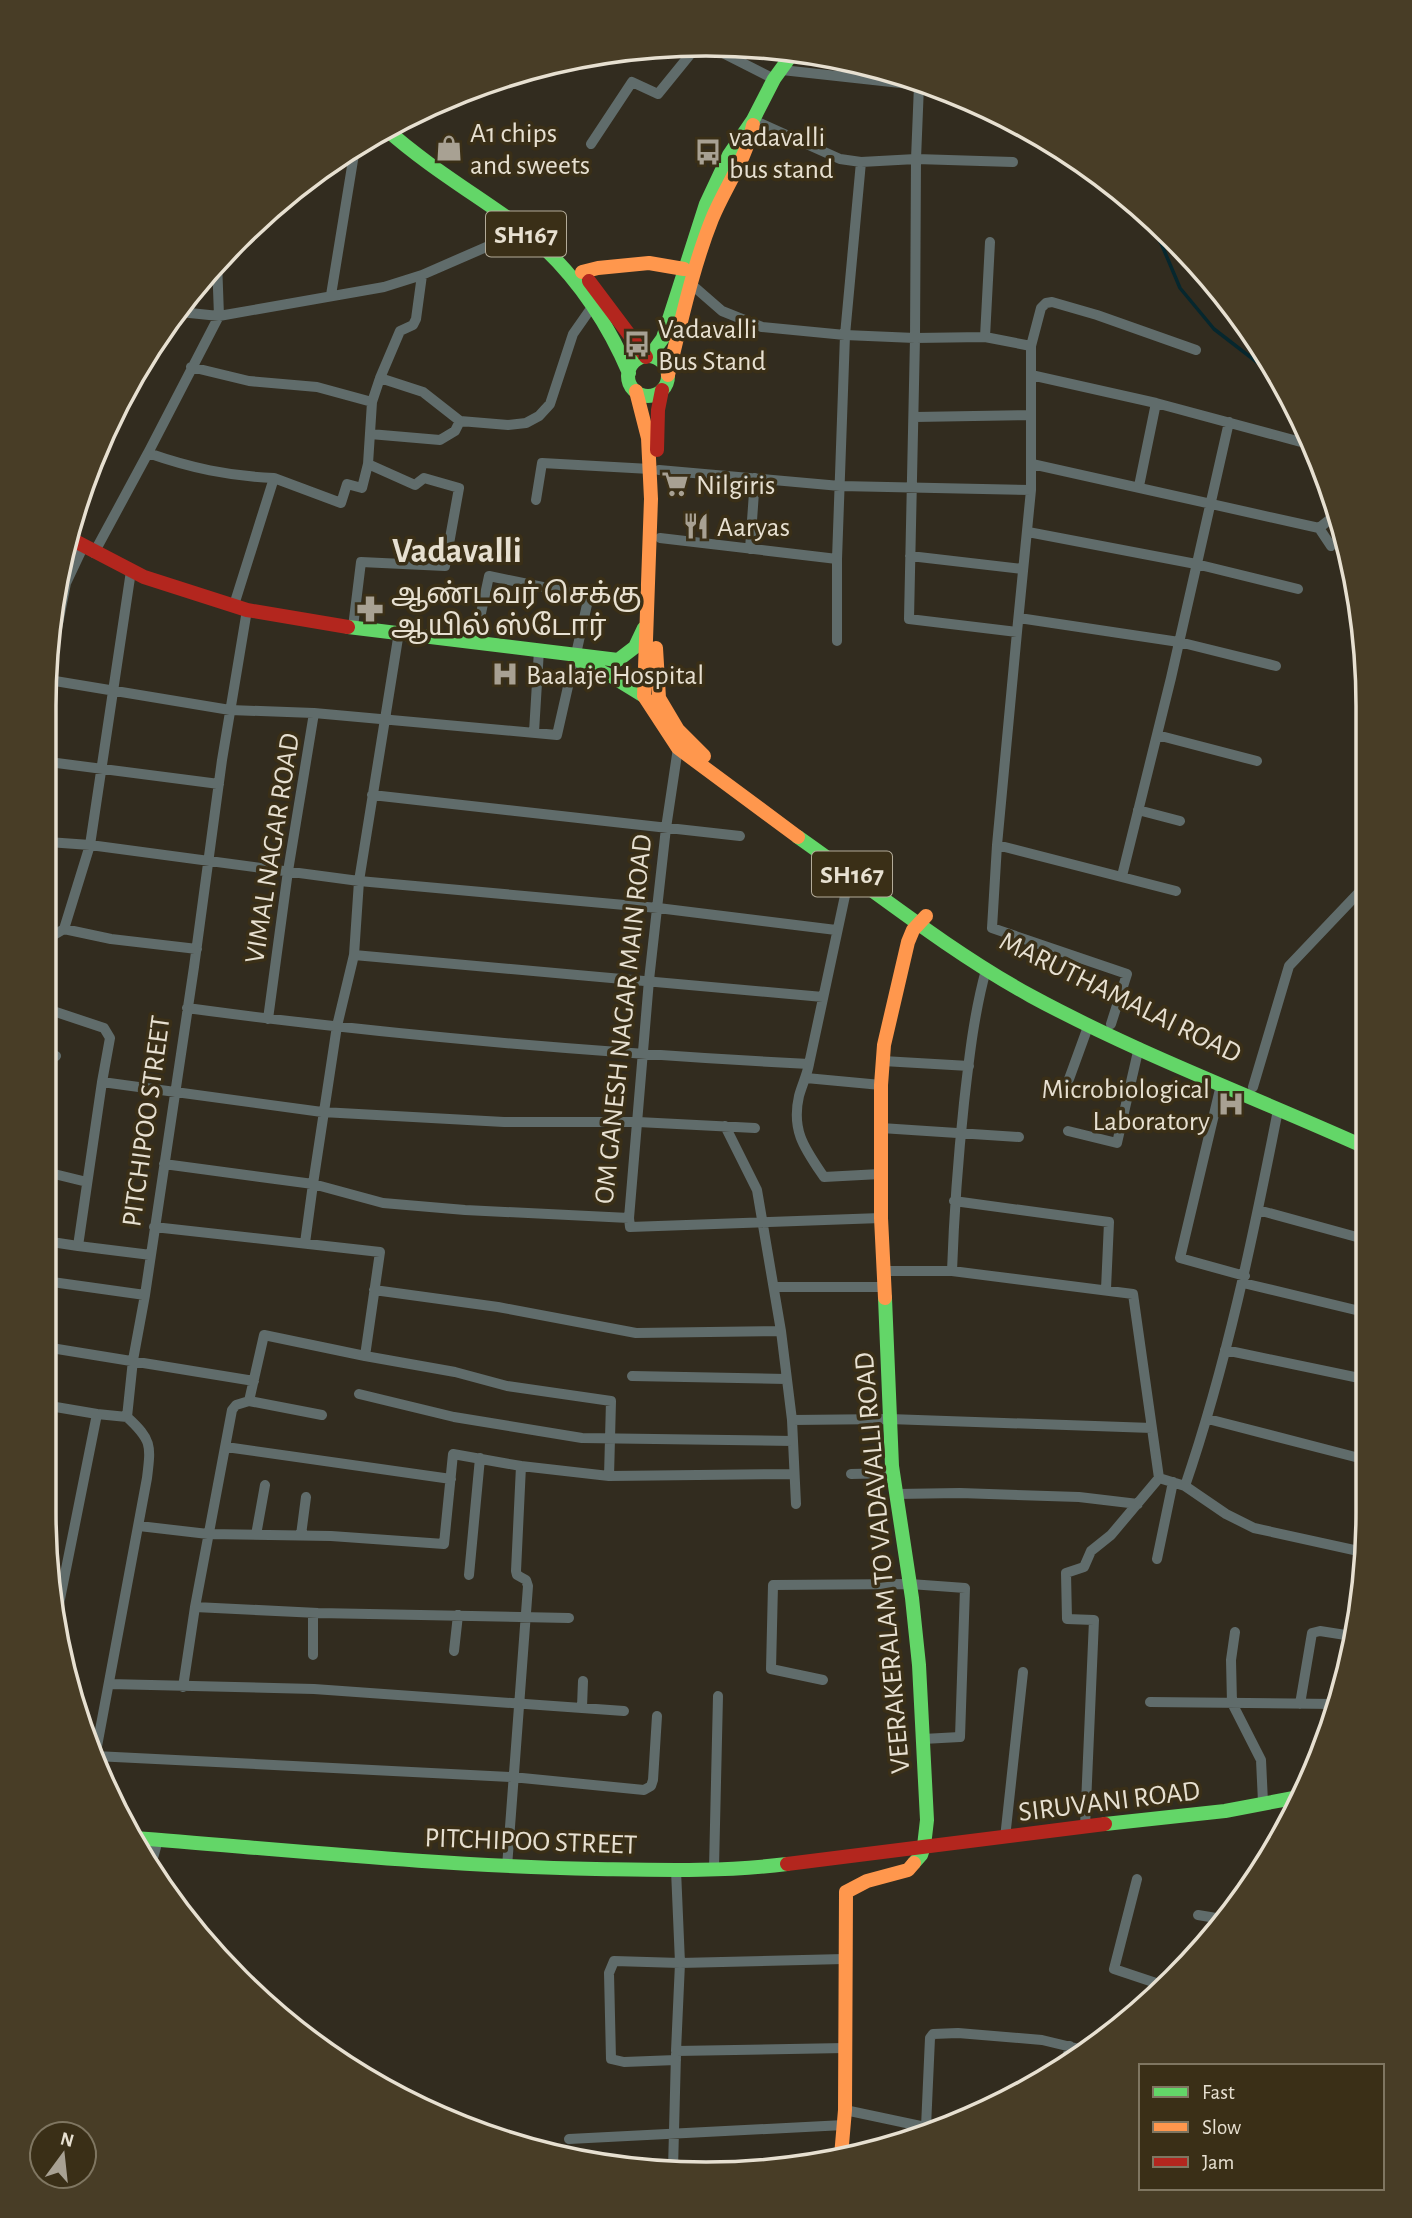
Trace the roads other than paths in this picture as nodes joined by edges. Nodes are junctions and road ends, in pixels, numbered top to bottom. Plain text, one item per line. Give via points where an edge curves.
1 (689, 56) edge
2 (735, 57) edge
3 (787, 62) edge
4 (778, 74) junction
5 (890, 83) edge
6 (919, 91) edge
7 (753, 120) junction
8 (402, 132) edge
9 (394, 136) edge
10 (591, 144) dead end
11 (916, 159) junction
12 (353, 161) edge
13 (861, 162) junction
14 (1013, 162) dead end
15 (523, 231) junction
16 (989, 242) dead end
17 (684, 269) junction
18 (422, 275) junction
19 (578, 275) junction
20 (218, 276) edge
21 (691, 284) junction
22 (331, 295) junction
23 (594, 304) junction
24 (188, 313) edge
25 (219, 316) junction
26 (845, 335) junction
27 (985, 337) junction
28 (915, 338) junction
29 (1031, 346) junction
30 (1196, 350) dead end
31 (648, 356) junction
32 (191, 367) junction
33 (629, 373) junction
34 (668, 375) junction
35 (1031, 375) junction
36 (380, 378) junction
37 (662, 390) junction
38 (636, 391) junction
39 (372, 402) junction
40 (1156, 403) junction
41 (1030, 415) junction
42 (915, 417) junction
43 (460, 421) junction
44 (1229, 422) junction
45 (370, 434) junction
46 (1300, 442) edge
47 (148, 453) junction
48 (369, 464) junction
49 (1032, 464) junction
50 (654, 469) junction
51 (274, 478) junction
52 (755, 478) junction
53 (840, 486) junction
54 (1139, 486) junction
55 (911, 487) junction
56 (1031, 490) junction
57 (537, 500) dead end
58 (1210, 503) junction
59 (1329, 520) edge
60 (1319, 528) junction
61 (1028, 532) junction
62 (660, 538) junction
63 (1331, 546) dead end
64 (83, 547) edge
65 (750, 549) junction
66 (910, 556) junction
67 (838, 559) junction
68 (1196, 564) junction
69 (1023, 569) junction
70 (131, 571) junction
71 (68, 579) edge
72 (1298, 589) dead end
73 (241, 608) junction
74 (1019, 618) junction
75 (648, 620) junction
76 (353, 627) junction
77 (399, 632) junction
78 (1017, 632) junction
79 (656, 640) junction
80 (475, 641) junction
81 (837, 641) dead end
82 (1179, 642) junction
83 (543, 651) junction
84 (575, 657) junction
85 (618, 660) junction
86 (1276, 666) dead end
87 (594, 667) junction
88 (643, 667) junction
89 (57, 681) edge
90 (114, 691) junction
91 (650, 692) junction
92 (230, 710) junction
93 (314, 713) junction
94 (384, 717) junction
95 (534, 732) junction
96 (1157, 735) junction
97 (678, 748) junction
98 (1257, 761) dead end
99 (56, 763) edge
100 (102, 769) junction
101 (219, 784) junction
102 (372, 794) junction
103 (1138, 810) junction
104 (1180, 821) dead end
105 (666, 828) junction
106 (740, 836) dead end
107 (56, 843) edge
108 (90, 845) junction
109 (997, 845) junction
110 (208, 863) junction
111 (288, 871) junction
112 (863, 876) junction
113 (1122, 876) junction
114 (359, 881) junction
115 (1176, 891) dead end
116 (1356, 896) edge
117 (657, 908) junction
118 (924, 920) junction
119 (64, 929) junction
120 (836, 930) junction
121 (56, 934) edge
122 (197, 949) junction
123 (354, 955) junction
124 (986, 970) junction
125 (649, 980) junction
126 (823, 997) junction
127 (187, 1008) junction
128 (56, 1012) edge
129 (268, 1019) junction
130 (1089, 1024) junction
131 (1111, 1024) junction
132 (337, 1026) junction
133 (1139, 1048) junction
134 (643, 1055) junction
135 (883, 1061) junction
136 (809, 1064) junction
137 (969, 1066) junction
138 (806, 1078) junction
139 (1069, 1079) dead end
140 (102, 1082) junction
141 (881, 1085) junction
142 (1221, 1085) junction
143 (1253, 1087) junction
144 (175, 1091) junction
145 (1278, 1110) junction
146 (323, 1112) junction
147 (638, 1122) junction
148 (725, 1126) junction
149 (755, 1128) dead end
150 (881, 1128) junction
151 (1068, 1131) dead end
152 (1356, 1131) edge
153 (961, 1133) junction
154 (1019, 1137) dead end
155 (1356, 1143) edge
156 (164, 1164) junction
157 (56, 1174) edge
158 (880, 1174) junction
159 (87, 1182) junction
160 (313, 1184) junction
161 (954, 1201) junction
162 (1258, 1210) junction
163 (629, 1218) junction
164 (881, 1218) junction
165 (762, 1220) junction
166 (154, 1227) junction
167 (1356, 1237) edge
168 (56, 1243) edge
169 (305, 1243) junction
170 (78, 1246) junction
171 (150, 1255) junction
172 (883, 1271) junction
173 (952, 1271) junction
174 (1244, 1279) junction
175 (56, 1283) edge
176 (775, 1287) junction
177 (884, 1287) junction
178 (1106, 1289) junction
179 (374, 1290) junction
180 (145, 1296) junction
181 (1356, 1310) edge
182 (781, 1331) junction
183 (56, 1349) edge
184 (1225, 1350) junction
185 (365, 1356) junction
186 (133, 1360) junction
187 (632, 1376) dead end
188 (1356, 1377) edge
189 (786, 1379) junction
190 (254, 1381) junction
191 (359, 1394) dead end
192 (249, 1401) junction
193 (56, 1407) edge
194 (97, 1414) junction
195 (322, 1415) dead end
196 (127, 1417) junction
197 (890, 1419) junction
198 (1208, 1419) junction
199 (792, 1420) junction
200 (1152, 1428) junction
201 (608, 1439) junction
202 (793, 1441) junction
203 (226, 1447) junction
204 (1356, 1457) edge
205 (480, 1458) junction
206 (521, 1466) junction
207 (893, 1473) junction
208 (794, 1474) junction
209 (851, 1474) dead end
210 (609, 1476) junction
211 (1159, 1478) junction
212 (451, 1479) junction
213 (1173, 1482) junction
214 (265, 1485) dead end
215 (1185, 1486) junction
216 (896, 1493) junction
217 (306, 1497) dead end
218 (796, 1504) dead end
219 (1138, 1504) junction
220 (139, 1526) junction
221 (208, 1534) junction
222 (257, 1535) junction
223 (301, 1535) junction
224 (1355, 1550) edge
225 (1157, 1559) dead end
226 (470, 1575) dead end
227 (910, 1584) junction
228 (61, 1592) edge
229 (195, 1607) junction
230 (313, 1613) junction
231 (458, 1615) junction
232 (525, 1616) junction
233 (569, 1618) dead end
234 (1235, 1632) dead end
235 (1345, 1635) edge
236 (454, 1651) dead end
237 (313, 1655) dead end
238 (1023, 1672) dead end
239 (823, 1680) dead end
240 (583, 1681) dead end
241 (109, 1684) junction
242 (183, 1687) junction
243 (718, 1696) dead end
244 (1150, 1702) dead end
245 (518, 1703) junction
246 (1232, 1703) junction
247 (1300, 1704) junction
248 (1327, 1704) edge
249 (582, 1707) junction
250 (624, 1711) dead end
251 (657, 1716) dead end
252 (923, 1739) junction
253 (98, 1742) edge
254 (103, 1756) edge
255 (512, 1777) junction
256 (1289, 1798) edge
257 (1263, 1802) junction
258 (1085, 1826) junction
259 (1005, 1838) junction
260 (144, 1839) edge
261 (158, 1840) junction
262 (924, 1846) junction
263 (154, 1854) edge
264 (507, 1867) junction
265 (714, 1868) junction
266 (676, 1870) junction
267 (1138, 1879) dead end
268 (1198, 1916) dead end
269 (1214, 1918) edge
270 (844, 1959) junction
271 (680, 1963) junction
272 (1155, 1983) edge
273 (1070, 2046) junction
274 (1074, 2047) edge
275 (845, 2048) junction
276 (1069, 2051) edge
277 (676, 2055) junction
278 (845, 2118) junction
279 (928, 2123) edge
280 (920, 2126) edge
281 (675, 2135) junction
282 (569, 2139) dead end
283 (842, 2148) edge
284 (673, 2161) edge

1 - 10 street via 658,94 632,82
2 - 4 street
3 - 4 main road
4 - 5 street
4 - 7 main road
6 - 11 street
7 - 13 street via 840,159
7 - 17 main road via 729,155 706,204
7 - 21 main road via 750,145 712,217
8 - 19 main road, SH167 via 526,221
9 - 15 main road, SH167
11 - 13 street
11 - 14 street
11 - 28 street
12 - 22 street
13 - 26 street
15 - 18 street
15 - 19 main road, SH167
16 - 27 street
17 - 19 main road via 649,262
17 - 31 main road via 663,338
18 - 22 street via 384,287
18 - 36 street via 416,319 400,331
19 - 23 main road, SH167
19 - 31 main road, SH167 via 603,297 633,343
20 - 25 street
21 - 26 street via 722,311 762,327
21 - 34 main road
22 - 25 street
23 - 33 main road, SH167
23 - 43 street via 573,334 550,404 539,416 508,425
24 - 25 street
25 - 32 street
26 - 28 street
26 - 53 street
27 - 28 street
27 - 29 street
28 - 42 street
29 - 30 street via 1041,308 1052,302
29 - 35 street
31 - 33 main road via 635,362
31 - 34 main road via 661,361
32 - 39 street via 249,381 317,387
32 - 47 street
33 - 38 main road
34 - 37 main road
35 - 40 street
35 - 41 street
36 - 39 street
36 - 43 street via 423,392
37 - 38 main road via 646,396
37 - 50 main road, MARUTHAMALAI ROAD / SH167
38 - 50 main road, MARUTHAMALAI ROAD / SH167
39 - 45 street
40 - 44 street
40 - 54 street
41 - 42 street
41 - 49 street
42 - 55 street
43 - 45 street via 455,431 440,440
44 - 46 street
44 - 58 street
45 - 48 street
47 - 51 street via 190,468
47 - 64 street
48 - 51 street via 362,488 347,484 341,503
48 - 76 street via 415,485 424,478 459,488 445,566 361,562
49 - 54 street
49 - 56 street
50 - 52 street
50 - 57 street via 542,463
50 - 62 main road, MARUTHAMALAI ROAD / SH167
50 - 75 main road, MARUTHAMALAI ROAD / SH167
51 - 73 street, PITCHIPOO STREET
52 - 53 street
52 - 65 street
53 - 55 street
53 - 67 street
54 - 58 street
55 - 56 street
55 - 66 street
56 - 61 street
58 - 60 street
58 - 68 street
59 - 60 street
60 - 63 street
61 - 68 street
61 - 69 street
62 - 65 street
62 - 79 main road, MARUTHAMALAI ROAD / SH167
64 - 70 main road
64 - 71 street
65 - 67 street
66 - 69 street
66 - 78 street via 909,619
67 - 81 street
68 - 72 street
68 - 82 street
69 - 74 street
70 - 73 main road
70 - 90 street
73 - 76 main road
73 - 92 street, PITCHIPOO STREET
74 - 78 street
74 - 82 street
75 - 85 main road via 639,641
75 - 88 main road, MARUTHAMALAI ROAD / SH167
76 - 77 main road
77 - 80 main road
77 - 94 street
78 - 109 street
79 - 88 main road
79 - 91 main road, MARUTHAMALAI ROAD / SH167
80 - 83 main road
80 - 84 street via 489,576 588,600
82 - 86 street
82 - 96 street
83 - 84 main road
83 - 95 street
84 - 85 main road
84 - 87 main road
84 - 95 street via 556,735
85 - 88 main road
87 - 88 main road via 629,675
87 - 91 main road
88 - 91 main road via 650,676
89 - 90 street
90 - 92 street
90 - 100 street
91 - 97 main road, MARUTHAMALAI ROAD / SH167
91 - 112 main road, MARUTHAMALAI ROAD / SH167 via 694,748
92 - 93 street
92 - 101 street, PITCHIPOO STREET
93 - 94 street, VIMAL NAGAR ROAD
93 - 111 street, VIMAL NAGAR ROAD
94 - 95 street, VIMAL NAGAR ROAD
94 - 102 street
96 - 98 street
96 - 103 street
97 - 105 street, OM GANESH NAGAR MAIN ROAD
97 - 112 main road, MARUTHAMALAI ROAD / SH167 via 765,814
99 - 100 street
100 - 101 street
100 - 108 street
101 - 110 street, PITCHIPOO STREET
102 - 105 street
102 - 114 street
103 - 104 street
103 - 113 street
105 - 106 street
105 - 117 street, OM GANESH NAGAR MAIN ROAD
107 - 108 street
108 - 110 street
108 - 119 street
109 - 113 street
109 - 131 street via 992,928 1127,974
110 - 111 street
110 - 122 street, PITCHIPOO STREET
111 - 114 street
111 - 129 street, VIMAL NAGAR ROAD
112 - 118 main road, MARUTHAMALAI ROAD / SH167
112 - 120 street via 846,891
113 - 115 street
114 - 117 street
114 - 123 street
116 - 143 street via 1289,966
117 - 120 street
117 - 125 street, OM GANESH NAGAR MAIN ROAD
118 - 124 main road, MARUTHAMALAI ROAD / SH167
118 - 131 main road, MARUTHAMALAI ROAD / SH167 via 1008,973
118 - 135 main road, VEERAKERALAM TO VADAVALLI ROAD via 908,942
119 - 121 street
119 - 122 street
120 - 126 street
122 - 127 street, PITCHIPOO STREET
123 - 125 street
123 - 132 street
124 - 130 main road, MARUTHAMALAI ROAD / SH167
124 - 137 street
125 - 126 street
125 - 134 street, OM GANESH NAGAR MAIN ROAD
126 - 136 street
127 - 129 street
127 - 144 street, PITCHIPOO STREET
128 - 140 street via 104,1028 110,1038
129 - 132 street
130 - 133 main road, MARUTHAMALAI ROAD / SH167
130 - 139 street
131 - 143 main road, MARUTHAMALAI ROAD / SH167
132 - 134 street
132 - 146 street
133 - 142 main road, MARUTHAMALAI ROAD / SH167
133 - 151 street via 1117,1143
134 - 136 street
134 - 147 street, OM GANESH NAGAR MAIN ROAD
135 - 137 street
135 - 141 main road, VEERAKERALAM TO VADAVALLI ROAD
136 - 138 street
137 - 153 street
138 - 141 street
138 - 158 street via 796,1118 802,1145 824,1177
140 - 144 street
140 - 159 street
141 - 150 main road, VEERAKERALAM TO VADAVALLI ROAD
142 - 145 main road, MARUTHAMALAI ROAD / SH167
142 - 174 street via 1180,1258
143 - 152 main road, MARUTHAMALAI ROAD / SH167
144 - 146 street
144 - 156 street, PITCHIPOO STREET
145 - 155 main road, MARUTHAMALAI ROAD / SH167
145 - 162 street
146 - 147 street via 504,1122
146 - 160 street
147 - 148 street
147 - 163 street, OM GANESH NAGAR MAIN ROAD
148 - 149 street
148 - 165 street via 757,1189
150 - 153 street
150 - 158 main road, VEERAKERALAM TO VADAVALLI ROAD
153 - 154 street
153 - 161 street
156 - 160 street, OM GANESH NAGAR MAIN ROAD
156 - 166 street, PITCHIPOO STREET
157 - 159 street
158 - 164 main road, VEERAKERALAM TO VADAVALLI ROAD
159 - 170 street
160 - 163 street, OM GANESH NAGAR MAIN ROAD via 383,1203
160 - 169 street
161 - 173 street
161 - 178 street via 1109,1222
162 - 167 street
162 - 174 street
163 - 165 street via 630,1227
164 - 165 street
164 - 172 main road, VEERAKERALAM TO VADAVALLI ROAD
165 - 176 street
166 - 169 street
166 - 171 street, PITCHIPOO STREET
168 - 170 street
169 - 179 street via 380,1252
170 - 171 street
171 - 180 street, PITCHIPOO STREET
172 - 173 street
172 - 177 main road, VEERAKERALAM TO VADAVALLI ROAD
173 - 178 street
174 - 181 street
174 - 184 street
175 - 180 street
176 - 177 street
176 - 182 street
177 - 197 main road, VEERAKERALAM TO VADAVALLI ROAD
178 - 200 street via 1133,1294
179 - 182 street via 636,1333
179 - 185 street
180 - 186 street, PITCHIPOO STREET
182 - 189 street
183 - 186 street
184 - 188 street
184 - 198 street
185 - 190 street via 264,1335
185 - 201 street via 506,1386 611,1401
186 - 190 street
186 - 196 street, PITCHIPOO STREET
187 - 189 street
189 - 199 street
190 - 192 street
191 - 201 street via 454,1417
192 - 195 street
192 - 203 street via 232,1410
193 - 194 street
194 - 196 street
194 - 228 street
196 - 220 street via 151,1448
197 - 199 street
197 - 200 street
197 - 207 main road, VEERAKERALAM TO VADAVALLI ROAD
198 - 204 street
198 - 215 street
199 - 202 street
200 - 211 street
201 - 202 street
201 - 210 street
202 - 208 street
203 - 212 street
203 - 221 street
205 - 206 street
205 - 212 street via 453,1454
205 - 226 street
206 - 210 street
206 - 232 street via 516,1571 528,1586
207 - 209 street
207 - 216 main road, VEERAKERALAM TO VADAVALLI ROAD
208 - 210 street
208 - 218 street
211 - 213 street
211 - 219 street
212 - 223 street via 444,1545
213 - 215 street
213 - 225 street
214 - 222 street
215 - 224 street via 1254,1528
216 - 219 street via 1079,1497
216 - 227 main road, VEERAKERALAM TO VADAVALLI ROAD
217 - 223 street
219 - 258 street via 1091,1551 1084,1567 1066,1573 1067,1619 1094,1620
220 - 221 street
220 - 241 street
221 - 222 street
221 - 229 street
222 - 223 street
227 - 239 street via 772,1585 771,1669
227 - 252 main road, VEERAKERALAM TO VADAVALLI ROAD
227 - 252 street via 965,1588 960,1737
229 - 230 street
229 - 242 street
230 - 231 street
230 - 237 street
231 - 232 street
231 - 236 street
232 - 233 street
232 - 245 street
234 - 246 street
235 - 247 street via 1312,1633
238 - 259 street
240 - 249 street
241 - 242 street
241 - 253 street
242 - 245 street via 314,1689
243 - 265 street
244 - 246 street
245 - 249 street
245 - 255 street
246 - 247 street
246 - 257 street via 1261,1760
247 - 248 street
249 - 250 street
251 - 255 street via 653,1780 644,1790
252 - 262 main road, VEERAKERALAM TO VADAVALLI ROAD
254 - 255 street
255 - 264 street
256 - 257 main road, SIRUVANI ROAD
257 - 258 main road, SIRUVANI ROAD via 1225,1811
258 - 259 main road, SIRUVANI ROAD
259 - 262 main road, SIRUVANI ROAD
260 - 261 main road, PITCHIPOO STREET
261 - 263 street
261 - 264 main road, PITCHIPOO STREET
262 - 265 main road, PITCHIPOO STREET via 763,1867
262 - 270 main road via 908,1870 846,1892
264 - 266 main road, PITCHIPOO STREET
265 - 266 main road, PITCHIPOO STREET
266 - 271 street
267 - 272 street via 1114,1969
268 - 269 street
270 - 271 street
270 - 275 main road
271 - 277 street
271 - 277 street via 614,1961 609,1973 611,2059 624,2062
273 - 274 street
273 - 276 street
273 - 279 street via 1042,2040 933,2034
275 - 277 street
275 - 278 main road
277 - 281 street
278 - 280 street
278 - 281 street
278 - 283 main road
281 - 282 street
281 - 284 street

